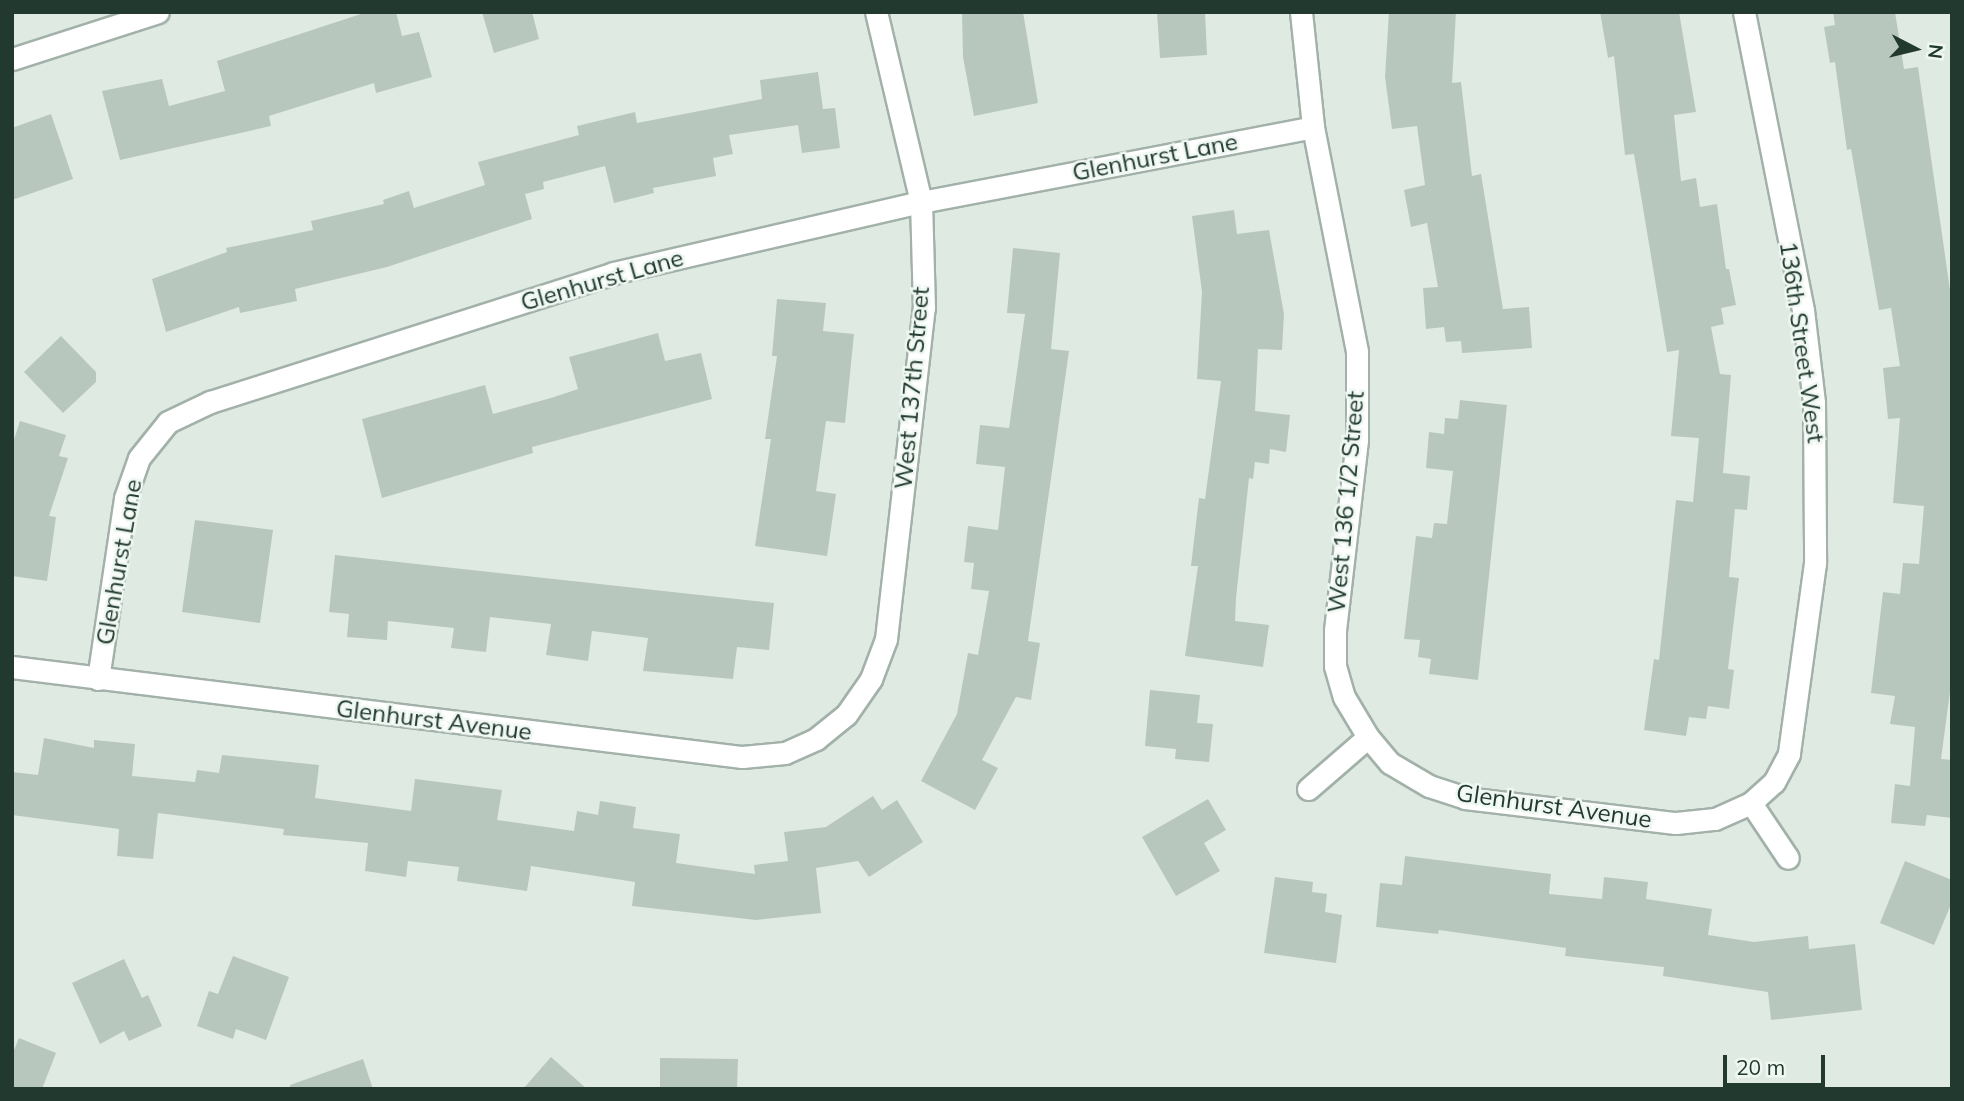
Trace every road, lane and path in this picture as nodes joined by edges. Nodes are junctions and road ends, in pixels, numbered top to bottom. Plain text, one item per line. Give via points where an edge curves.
1 (158, 12) edge
2 (876, 12) edge
3 (1301, 12) edge
4 (1744, 12) edge
5 (12, 59) edge
6 (1313, 127) junction
7 (921, 202) junction
8 (12, 667) edge
9 (98, 679) junction
10 (846, 715) joint
11 (1368, 737) junction
12 (1308, 789) dead end
13 (1751, 803) junction
14 (1788, 858) dead end

1 - 5 street
2 - 7 street, West 137th Street
3 - 6 street, West 136 1/2 Street
4 - 13 street, 136th Street West via 1803,310 1817,473 1815,563 1789,754 1774,782
6 - 7 street, Glenhurst Lane
6 - 11 street, West 136 1/2 Street via 1357,351 1357,440 1335,666 1344,697
7 - 9 street, Glenhurst Lane via 612,273 210,402 168,422 139,458 125,498
7 - 10 street, West 137th Street via 924,308 886,639 871,679
8 - 9 street, Glenhurst Avenue
9 - 10 street, Glenhurst Avenue via 742,757 785,753 816,739
11 - 12 street
11 - 13 street, Glenhurst Avenue via 1390,763 1429,786 1465,798 1676,822 1714,819
13 - 14 street

